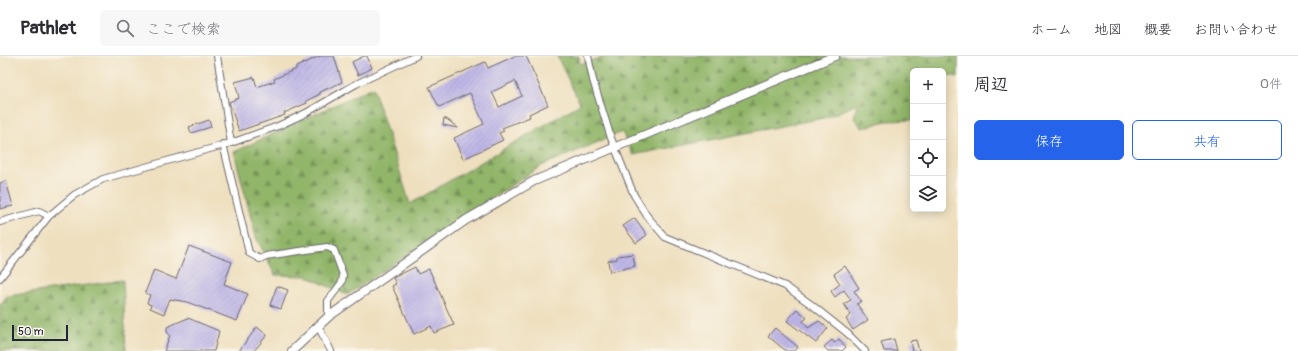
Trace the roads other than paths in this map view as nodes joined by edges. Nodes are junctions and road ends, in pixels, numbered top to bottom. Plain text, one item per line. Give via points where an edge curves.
1 (217, 56) edge
2 (416, 56) edge
3 (588, 56) edge
4 (835, 56) edge
5 (231, 143) junction
6 (223, 144) junction
7 (617, 147) junction
8 (49, 216) junction
9 (0, 222) edge
10 (0, 278) edge
11 (328, 317) junction
12 (318, 326) junction
13 (292, 351) edge
14 (331, 351) edge
15 (865, 351) edge

1 - 5 street
2 - 5 street via 356,84 306,113
3 - 7 street via 593,80
4 - 7 street
5 - 6 street
6 - 8 street via 103,179 74,195
6 - 11 street via 248,253 260,259 328,247 334,250 343,275 342,282 328,301
7 - 11 street via 534,181 466,220
7 - 15 street via 634,195 647,216 665,237 785,286 812,304
8 - 9 street via 39,211
8 - 10 street
11 - 12 street
12 - 13 street
12 - 14 street

